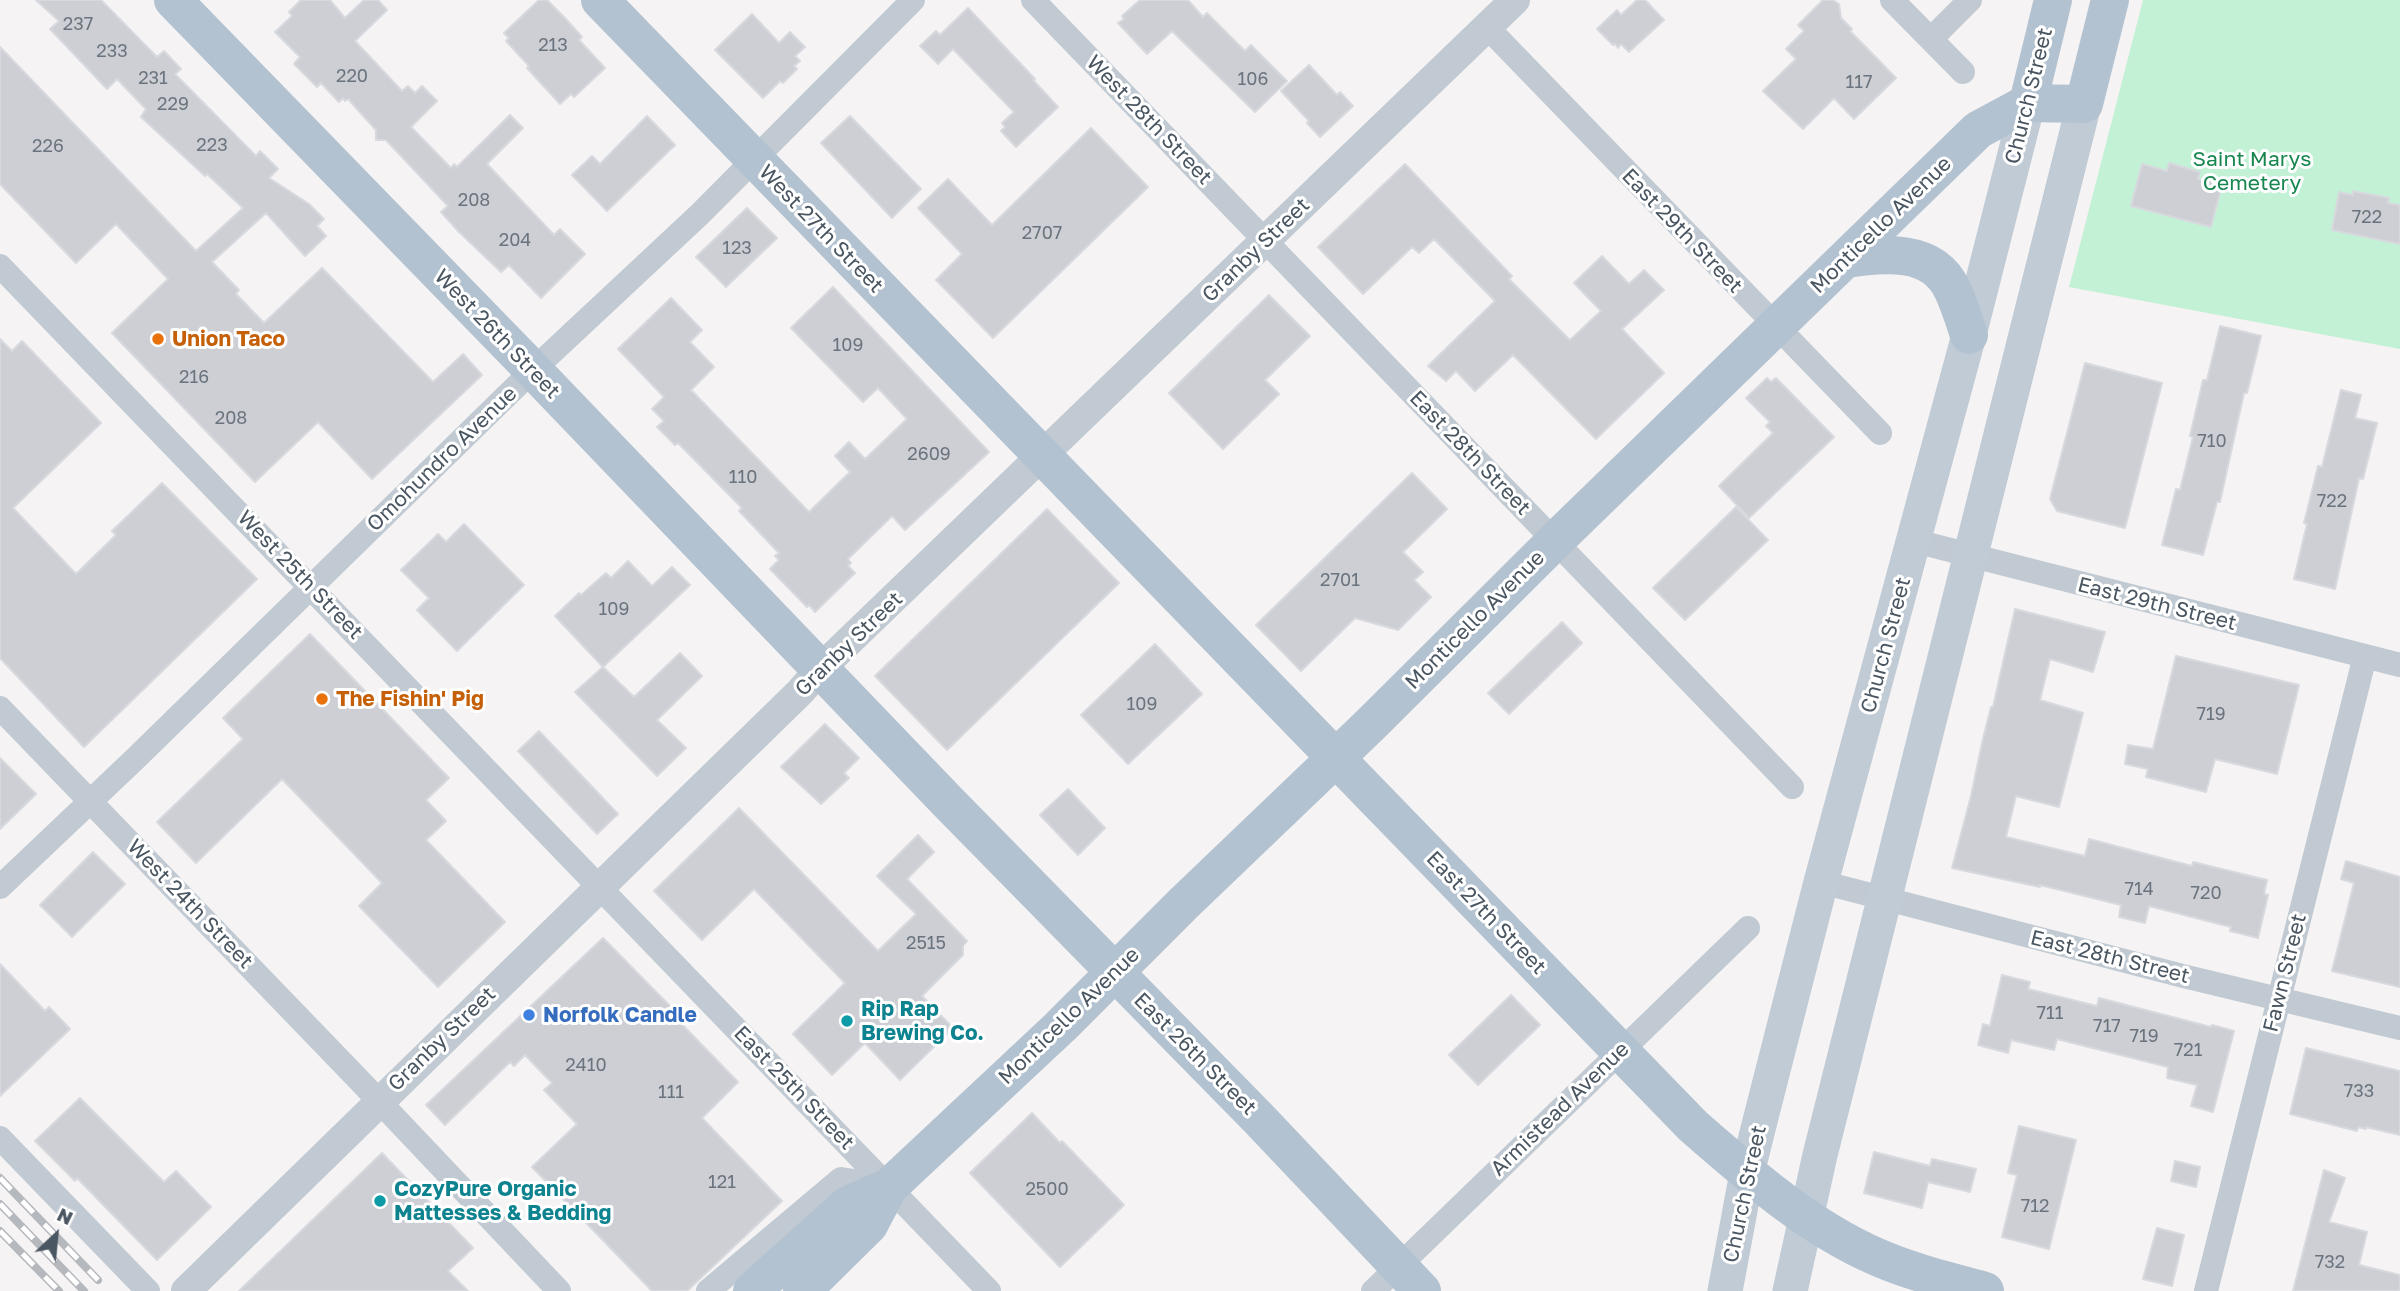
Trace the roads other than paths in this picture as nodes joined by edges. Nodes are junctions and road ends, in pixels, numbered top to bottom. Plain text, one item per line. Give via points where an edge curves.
1 (173, 0) edge
2 (600, 0) edge
3 (913, 0) edge
4 (1033, 0) edge
5 (1515, 0) edge
6 (1892, 0) edge
7 (1970, 0) edge
8 (2053, 0) edge
9 (2110, 0) edge
10 (1487, 27) junction
11 (1931, 39) junction
12 (1964, 72) dead end
13 (2028, 103) junction
14 (2084, 104) junction
15 (754, 159) junction
16 (1265, 240) junction
17 (1846, 259) junction
18 (0, 266) edge
19 (1776, 327) junction
20 (1969, 335) junction
21 (533, 370) junction
22 (1880, 433) dead end
23 (1044, 456) junction
24 (1556, 540) junction
25 (1915, 541) junction
26 (1970, 556) junction
27 (311, 586) junction
28 (2365, 656) junction
29 (2400, 665) edge
30 (821, 668) junction
31 (0, 708) edge
32 (1336, 758) junction
33 (1792, 787) dead end
34 (91, 801) junction
35 (1821, 882) junction
36 (600, 886) junction
37 (0, 887) edge
38 (1884, 899) junction
39 (1748, 928) dead end
40 (1114, 972) junction
41 (2278, 999) junction
42 (2400, 1028) edge
43 (1619, 1052) junction
44 (379, 1100) junction
45 (0, 1138) edge
46 (1747, 1173) junction
47 (889, 1187) junction
48 (1805, 1215) junction
49 (1398, 1283) edge
50 (148, 1291) edge
51 (186, 1291) edge
52 (559, 1291) edge
53 (708, 1291) edge
54 (752, 1291) edge
55 (802, 1291) edge
56 (989, 1291) edge
57 (1725, 1291) edge
58 (1790, 1291) edge
59 (1984, 1291) edge
60 (2206, 1291) edge

1 - 21 main road, West 26th Street
2 - 15 main road, West 27th Street
3 - 15 street, Omohundro Avenue
4 - 16 street, West 28th Street
5 - 10 street, Granby Street
6 - 11 street
7 - 11 street
8 - 13 main road, Church Street
9 - 14 main road
10 - 16 street, Granby Street
10 - 19 street, East 29th Street
11 - 12 street
13 - 14 main road, Monticello Avenue
13 - 17 main road, Monticello Avenue via 1978,130
13 - 20 main road, Church Street
14 - 26 main road
15 - 21 street, Omohundro Avenue
15 - 23 main road, West 27th Street
16 - 23 street, Granby Street
16 - 24 street, East 28th Street
17 - 19 main road, Monticello Avenue
17 - 20 main road via 1894,254 1924,261 1952,287
18 - 27 street, West 25th Street
19 - 22 street, East 29th Street
19 - 24 main road, Monticello Avenue
20 - 25 main road, Church Street
21 - 27 street, Omohundro Avenue
21 - 30 main road, West 26th Street
23 - 30 street, Granby Street
23 - 32 main road, East 27th Street
24 - 32 main road, Monticello Avenue
24 - 33 street, East 28th Street
25 - 26 street, East 29th Street
25 - 35 main road, Church Street
26 - 28 street, East 29th Street
26 - 38 main road
27 - 34 street, Omohundro Avenue
27 - 36 street, West 25th Street
28 - 29 street, East 29th Street
28 - 41 street, Fawn Street
30 - 36 street, Granby Street
30 - 40 main road, East 26th Street
31 - 34 street, West 24th Street
32 - 40 main road, Monticello Avenue
32 - 43 main road, East 27th Street
34 - 37 street, Omohundro Avenue
34 - 44 street, West 24th Street
35 - 38 street, East 28th Street
35 - 46 main road, Church Street
36 - 44 street, Granby Street
36 - 47 street, East 25th Street
38 - 41 street, East 28th Street
38 - 48 main road
39 - 43 street, Armistead Avenue
40 - 47 main road, Monticello Avenue
40 - 49 main road, East 26th Street via 1259,1119
41 - 42 street, East 28th Street
41 - 60 street, Fawn Street
43 - 46 main road, East 27th Street
43 - 49 street, Armistead Avenue
44 - 51 street, Granby Street
44 - 52 street, West 24th Street
45 - 50 street
46 - 48 main road, East 27th Street
46 - 57 main road, Church Street
47 - 53 street via 841,1179
47 - 54 main road, Monticello Avenue via 848,1205
47 - 55 main road, Monticello Avenue via 869,1225
47 - 56 street, East 25th Street
48 - 58 main road
48 - 59 main road, East 27th Street via 1878,1257

